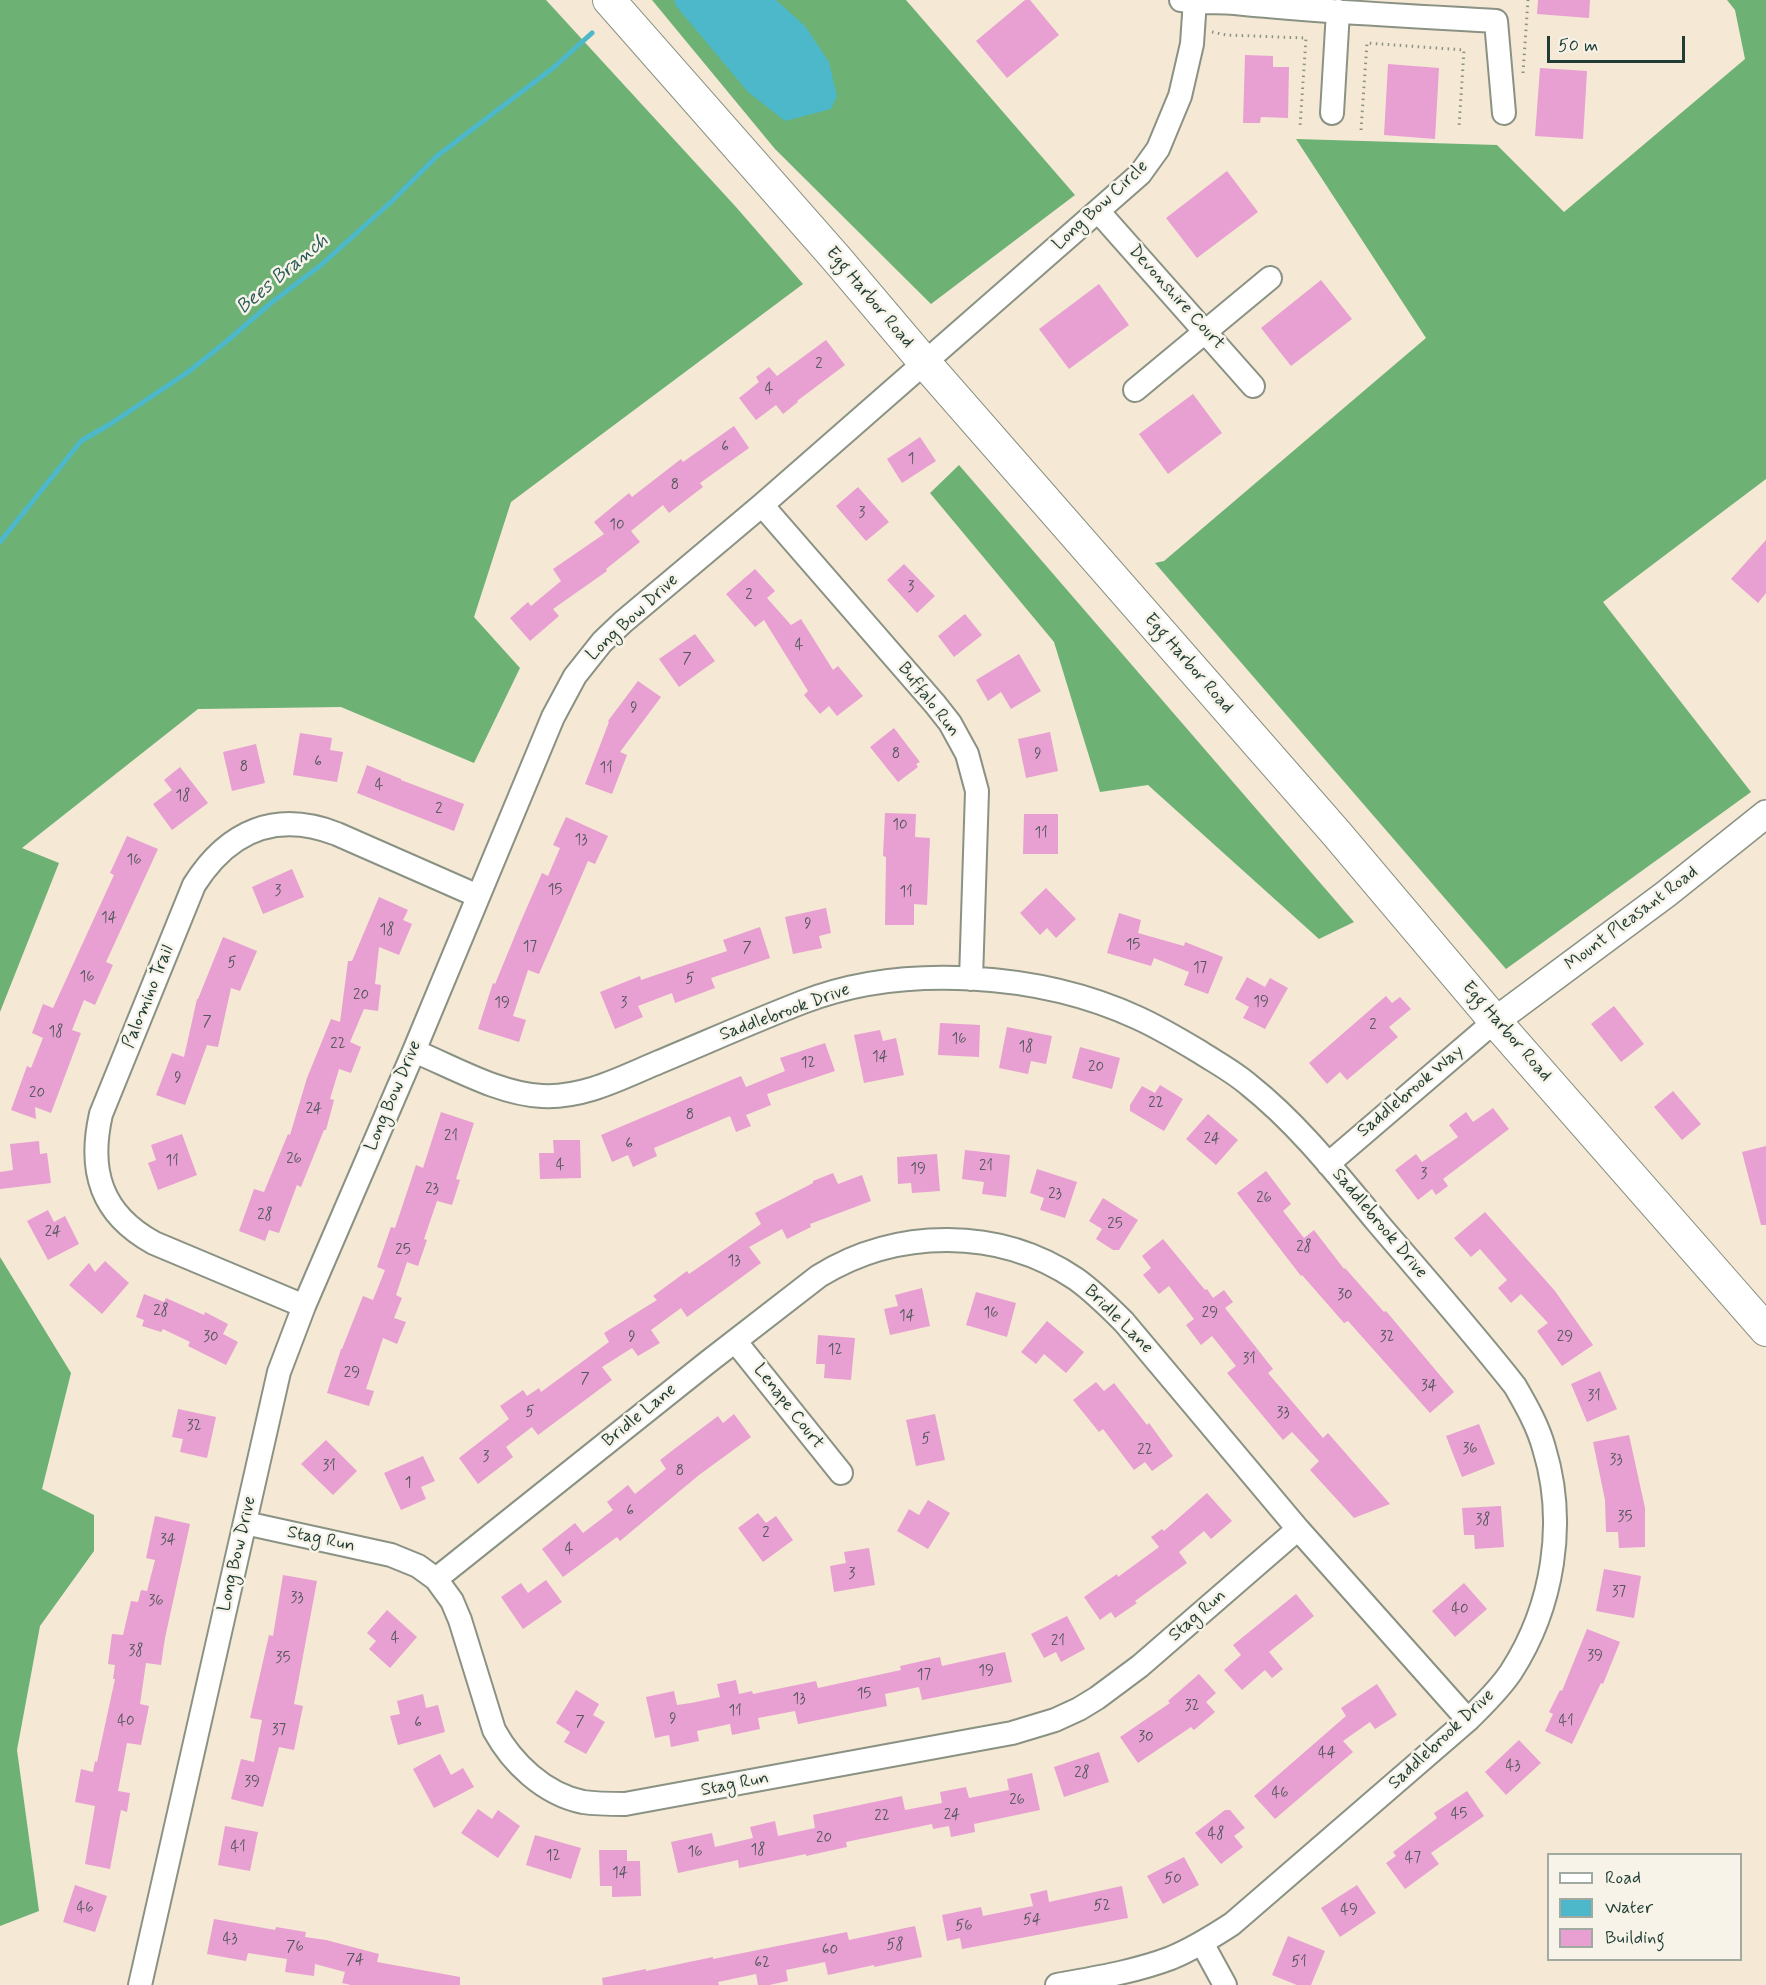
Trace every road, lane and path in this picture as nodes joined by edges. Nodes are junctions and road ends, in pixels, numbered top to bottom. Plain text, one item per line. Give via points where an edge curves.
1 (609, 0) edge
2 (1528, 0) edge
3 (1190, 1) edge
4 (1403, 8) edge
5 (1338, 11) junction
6 (1193, 28) junction
7 (1522, 76) dead end
8 (1332, 113) dead end
9 (1504, 113) dead end
10 (1300, 128) dead end
11 (1459, 128) dead end
12 (1361, 130) dead end
13 (1098, 211) junction
14 (1270, 278) dead end
15 (1205, 331) junction
16 (925, 363) junction
17 (1253, 386) dead end
18 (1135, 390) dead end
19 (762, 505) junction
20 (1766, 814) edge
21 (478, 896) junction
22 (971, 979) junction
23 (1495, 1021) junction
24 (414, 1051) junction
25 (1328, 1164) junction
26 (304, 1306) junction
27 (1766, 1330) edge
28 (735, 1341) junction
29 (841, 1473) dead end
30 (245, 1523) junction
31 (1298, 1529) junction
32 (436, 1579) junction
33 (1468, 1720) junction
34 (1202, 1943) junction
35 (140, 1985) edge
36 (1057, 1985) edge
37 (1225, 1985) edge

1 - 16 main road, Egg Harbor Road
2 - 7 path
3 - 5 street
3 - 6 street, Long Bow Circle
4 - 5 street
4 - 9 street via 1496,21
5 - 8 street
6 - 10 path via 1226,34 1306,38
6 - 13 street, Long Bow Circle via 1180,96 1158,149 1140,174
11 - 12 path via 1464,50 1367,43
13 - 15 street, Devonshire Court
13 - 16 street, Long Bow Circle
14 - 15 street
15 - 17 street, Devonshire Court
15 - 18 street
16 - 19 street, Long Bow Drive
16 - 23 main road, Egg Harbor Road
19 - 21 street, Long Bow Drive via 623,622 575,676 553,717
19 - 22 street, Buffalo Run via 935,704 967,754 977,791
20 - 23 street, Mount Pleasant Road
21 - 24 street, Long Bow Drive
21 - 26 street, Palomino Trail via 327,830 295,824 256,830 239,838 221,850 194,885 101,1114 96,1136 97,1172 111,1204 137,1233
22 - 24 street, Saddlebrook Drive via 902,980 828,993 602,1087 562,1095 543,1096 503,1088
22 - 25 street, Saddlebrook Drive via 1069,994 1137,1017 1249,1084
23 - 25 street, Saddlebrook Way
23 - 27 main road, Egg Harbor Road
24 - 26 street, Long Bow Drive
25 - 33 street, Saddlebrook Drive via 1515,1386 1544,1448 1555,1500 1550,1580 1533,1633 1510,1674
26 - 30 street, Long Bow Drive via 279,1372
28 - 29 street, Lenape Court
28 - 31 street, Bridle Lane via 819,1276 851,1258 876,1250 903,1243 956,1240 1032,1256 1076,1279 1124,1322
28 - 32 street, Bridle Lane
30 - 32 street, Stag Run via 391,1555
30 - 35 street, Long Bow Drive
31 - 32 street, Stag Run via 1140,1666 1097,1698 1055,1720 1012,1733 625,1804 580,1801 558,1793 526,1772 502,1745 460,1620
31 - 33 street, Bridle Lane
33 - 34 street, Saddlebrook Drive via 1256,1905
34 - 36 street, Saddlebrook Drive via 1139,1968
34 - 37 street

